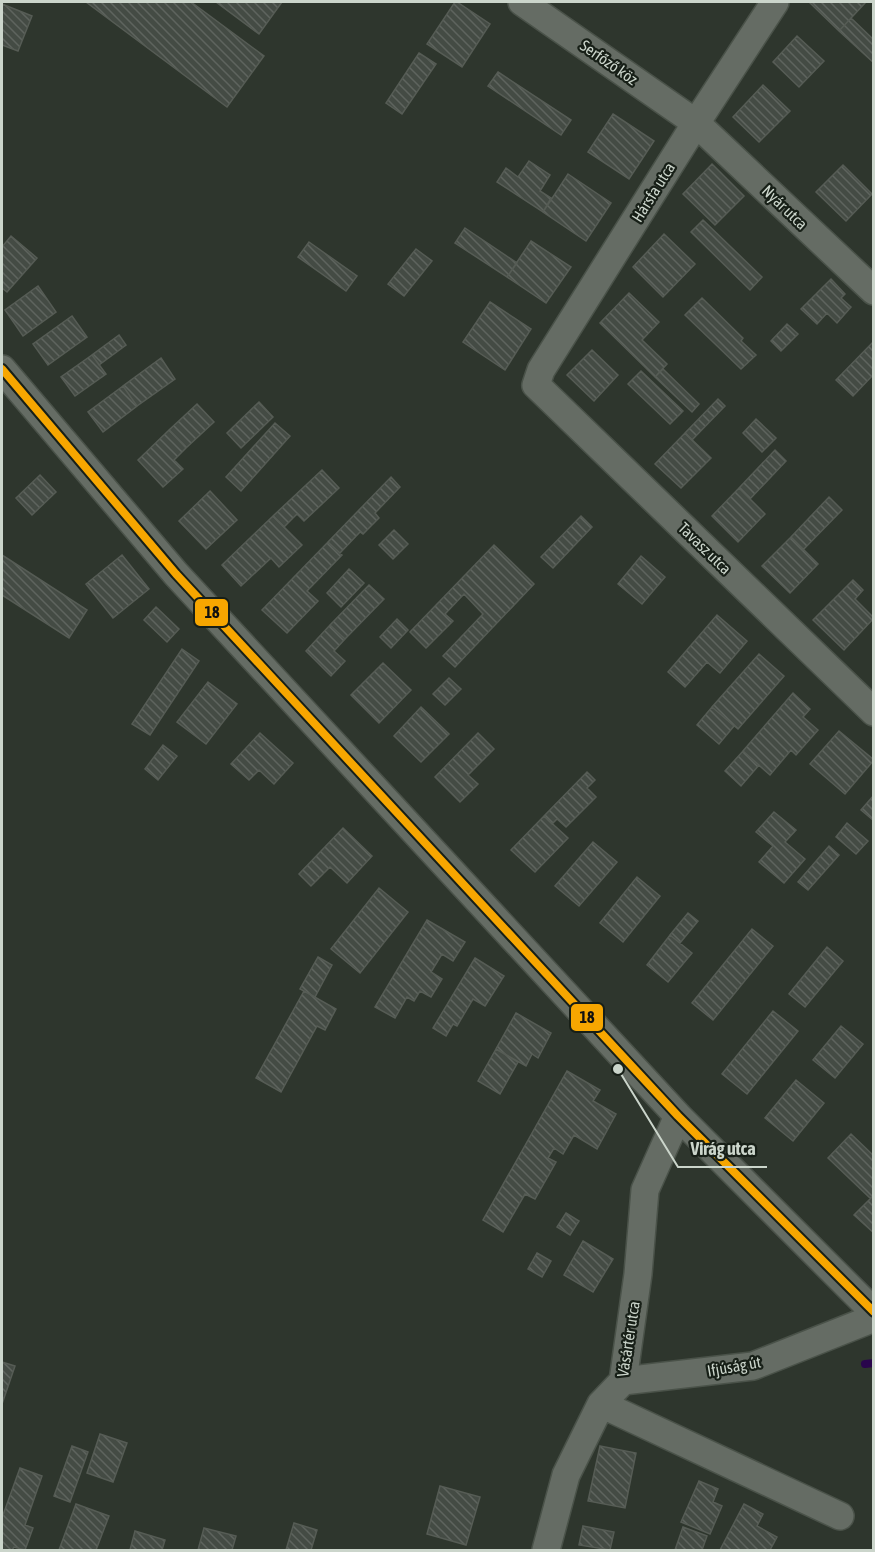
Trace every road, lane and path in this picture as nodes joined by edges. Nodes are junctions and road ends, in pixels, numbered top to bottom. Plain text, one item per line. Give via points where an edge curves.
1 (522, 2) edge
2 (775, 2) edge
3 (696, 123) junction
4 (873, 291) edge
5 (2, 369) edge
6 (536, 385) joint
7 (873, 712) edge
8 (678, 1116) junction
9 (873, 1312) edge
10 (873, 1318) edge
11 (623, 1381) junction
12 (601, 1404) junction
13 (840, 1516) dead end
14 (546, 1551) edge

1 - 3 street, Serfőző köz
2 - 3 street, Hársfa utca
3 - 4 street, Nyár utca
3 - 6 street, Hársfa utca via 541,370
5 - 8 street via 176,574
6 - 7 street, Tavasz utca
8 - 9 street
8 - 11 street, Vásártér utca via 645,1190
10 - 11 street, Ifjúság út via 753,1366
11 - 12 street, Vásártér utca
12 - 13 street
12 - 14 street, Vásártér utca via 566,1475

